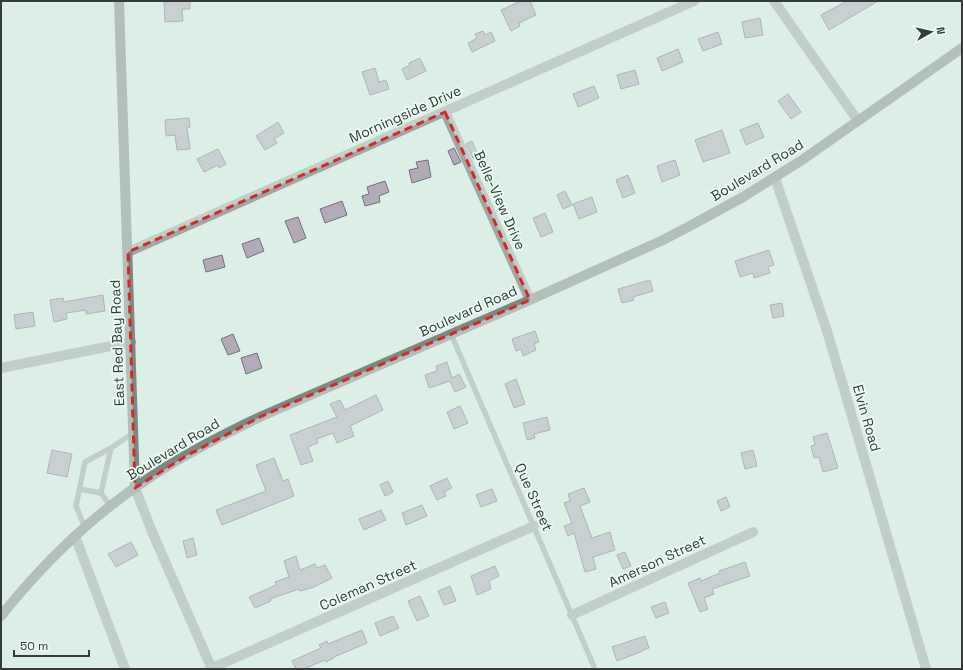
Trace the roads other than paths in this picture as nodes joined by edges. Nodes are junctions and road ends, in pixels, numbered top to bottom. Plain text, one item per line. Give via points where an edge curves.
1 (119, 1) edge
2 (694, 1) edge
3 (774, 1) edge
4 (962, 48) edge
5 (445, 112) junction
6 (858, 121) junction
7 (775, 178) junction
8 (128, 252) junction
9 (530, 300) junction
10 (451, 334) junction
11 (131, 342) junction
12 (1, 368) edge
13 (134, 433) junction
14 (111, 448) junction
15 (135, 488) junction
16 (80, 489) junction
17 (101, 493) junction
18 (111, 507) junction
19 (534, 526) junction
20 (85, 528) junction
21 (753, 532) dead end
22 (76, 536) junction
23 (572, 615) junction
24 (1, 616) edge
25 (212, 668) edge
26 (125, 669) edge
27 (595, 669) edge
28 (926, 669) edge

1 - 8 street, East Red Bay Road
2 - 5 street, Morningside Drive
3 - 6 street
4 - 6 street, Boulevard Road
5 - 8 street, Morningside Drive
5 - 9 street, Belle-View Drive
6 - 7 street, Boulevard Road
7 - 9 street, Boulevard Road via 661,241
7 - 28 street, Elvin Road via 827,331
8 - 11 street, East Red Bay Road
9 - 10 street, Boulevard Road
10 - 15 street, Boulevard Road via 226,433
10 - 19 lane, Que Street
11 - 12 street
11 - 13 street, East Red Bay Road
13 - 14 lane
13 - 15 street, East Red Bay Road
14 - 16 lane via 85,462
14 - 17 lane
15 - 18 street, Boulevard Road
15 - 25 street, East Red Bay Road
16 - 17 lane
16 - 20 lane via 76,506
17 - 18 lane
18 - 20 street, Boulevard Road
19 - 23 lane, Que Street
19 - 25 street, Coleman Street
20 - 22 street, Boulevard Road
21 - 23 street, Amerson Street
22 - 24 street, Boulevard Road via 20,592
22 - 26 street
23 - 27 lane, Que Street

